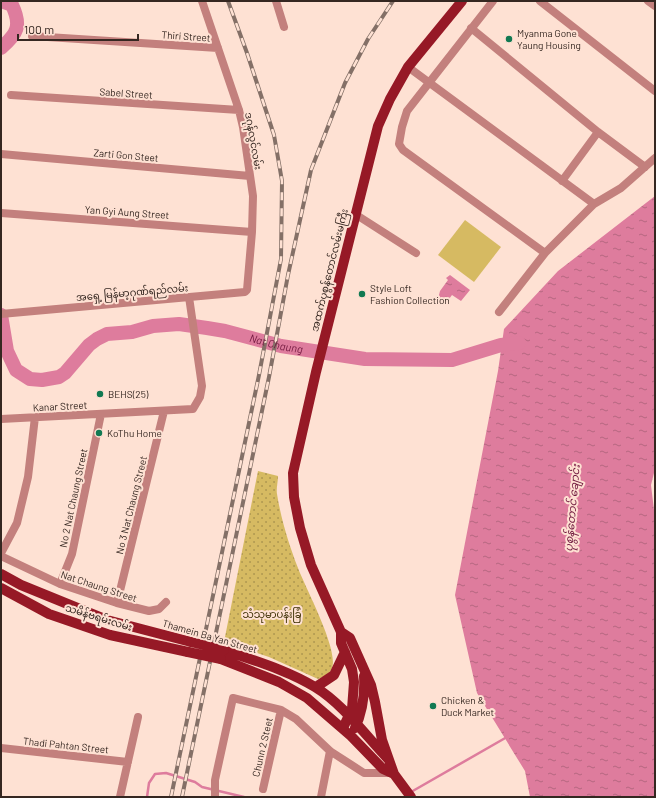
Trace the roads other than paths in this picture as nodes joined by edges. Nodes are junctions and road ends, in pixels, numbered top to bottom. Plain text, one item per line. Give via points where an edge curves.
1 (202, 1) edge
2 (276, 1) edge
3 (462, 1) edge
4 (492, 1) edge
5 (540, 1) edge
6 (648, 1) edge
7 (655, 6) edge
8 (284, 27) dead end
9 (471, 28) junction
10 (32, 36) dead end
11 (218, 48) junction
12 (408, 67) junction
13 (429, 82) junction
14 (655, 91) edge
15 (11, 95) dead end
16 (239, 110) junction
17 (598, 132) junction
18 (1, 154) edge
19 (655, 158) edge
20 (645, 167) junction
21 (250, 176) junction
22 (562, 181) junction
23 (594, 204) junction
24 (1, 213) edge
25 (355, 214) junction
26 (252, 232) junction
27 (416, 253) dead end
28 (545, 253) junction
29 (247, 290) joint
30 (189, 297) junction
31 (499, 312) dead end
32 (1, 314) edge
33 (164, 411) junction
34 (102, 414) junction
35 (35, 416) junction
36 (1, 419) edge
37 (1, 554) edge
38 (1, 574) edge
39 (60, 584) junction
40 (1, 588) edge
41 (166, 602) dead end
42 (117, 603) junction
43 (341, 632) junction
44 (345, 652) junction
45 (222, 655) junction
46 (283, 670) junction
47 (363, 670) junction
48 (279, 682) junction
49 (316, 687) junction
50 (281, 710) junction
51 (349, 715) junction
52 (138, 717) dead end
53 (357, 724) junction
54 (343, 728) junction
55 (351, 736) junction
56 (1, 748) edge
57 (330, 751) junction
58 (389, 760) junction
59 (128, 762) junction
60 (394, 774) junction
61 (263, 789) dead end
62 (120, 797) edge
63 (215, 797) edge
64 (321, 797) edge
65 (411, 797) edge

1 - 11 street, ဒဂုန်လွင်လမ်း
2 - 8 street
3 - 12 main road, အထက်ပုစွန်တောင်လမ်းမကြီး
4 - 9 street
5 - 14 street
6 - 7 street
9 - 13 street
9 - 17 street
10 - 11 street, Thiri Street
11 - 16 street, ဒဂုန်လွင်လမ်း
12 - 13 street
12 - 25 main road, အထက်ပုစွန်တောင်လမ်းမကြီး via 378,126
13 - 22 street
13 - 28 street via 407,111 399,144 403,150
15 - 16 street, Sabel Street
16 - 21 street, ဒဂုန်လွင်လမ်း
17 - 20 street
17 - 22 street
18 - 21 street, Zarti Gon Steet
19 - 20 street
20 - 23 street via 621,188
21 - 26 street, ဒဂုန်လွင်လမ်း via 253,196
22 - 23 street
23 - 28 street
24 - 26 street, Yan Gyi Aung Street
25 - 27 street
25 - 43 main road, အထက်ပုစွန်တောင်လမ်းမကြီး via 293,473 294,497 300,528 311,564
26 - 29 street, ဒဂုန်လွင်လမ်း
28 - 31 street
29 - 30 street, အရှေ့ မြန်မာ့ဂုဏ်ရည်လမ်း
30 - 32 street, အရှေ့ မြန်မာ့ဂုဏ်ရည်လမ်း
30 - 33 street, Kanar Street via 202,386 200,397 193,409
33 - 34 street, Kanar Street
33 - 42 street, No 3 Nat Chaung Street
34 - 35 street, Kanar Street
34 - 39 street, No 2 Nat Chaung Street via 72,554
35 - 36 street, Kanar Street
35 - 37 street via 28,477 17,523
37 - 39 street, Nat Chaung Street
38 - 45 main road, Thamein Ba Yan Street, bridge via 107,620 191,642
39 - 42 street, Nat Chaung Street
40 - 45 main road, သမိန်ဗရမ်းလမ်း, bridge via 49,614 110,635 188,652
41 - 42 street, Nat Chaung Street via 159,609 149,611
43 - 44 main road, အထက်ပုစွန်တောင်လမ်းမကြီး via 341,643
43 - 47 main road, အထက်ပုစွန်တောင်လမ်းမကြီး via 350,638
44 - 49 main road via 334,675
44 - 51 main road, အထက်ပုစွန်တောင်လမ်းမကြီး via 354,682 352,709
45 - 46 main road, Thamein Ba Yan Street
45 - 48 main road, သမိန်ဗရမ်းလမ်း
46 - 48 main road
46 - 49 main road, Thamein Ba Yan Street
47 - 53 main road, အထက်ပုစွန်တောင်လမ်းမကြီး via 364,695
47 - 58 main road via 371,685 382,740
48 - 54 main road, သမိန်ဗရမ်းလမ်း via 307,698
49 - 51 main road, Thamein Ba Yan Street
50 - 57 street via 296,719
50 - 61 street, Chunn 2 Steet
50 - 63 street via 233,698 215,780
51 - 53 main road, Thamein Ba Yan Street
51 - 54 main road, အထက်ပုစွန်တောင်လမ်းမကြီး
52 - 59 street
53 - 55 main road, အထက်ပုစွန်တောင်လမ်းမကြီး
53 - 58 main road, Thamein Ba Yan Street
54 - 55 main road
55 - 60 main road via 383,769
56 - 59 street, Thadi Pahtan Street
57 - 60 street via 364,773
57 - 64 street
58 - 60 main road
59 - 62 street
60 - 65 main road

